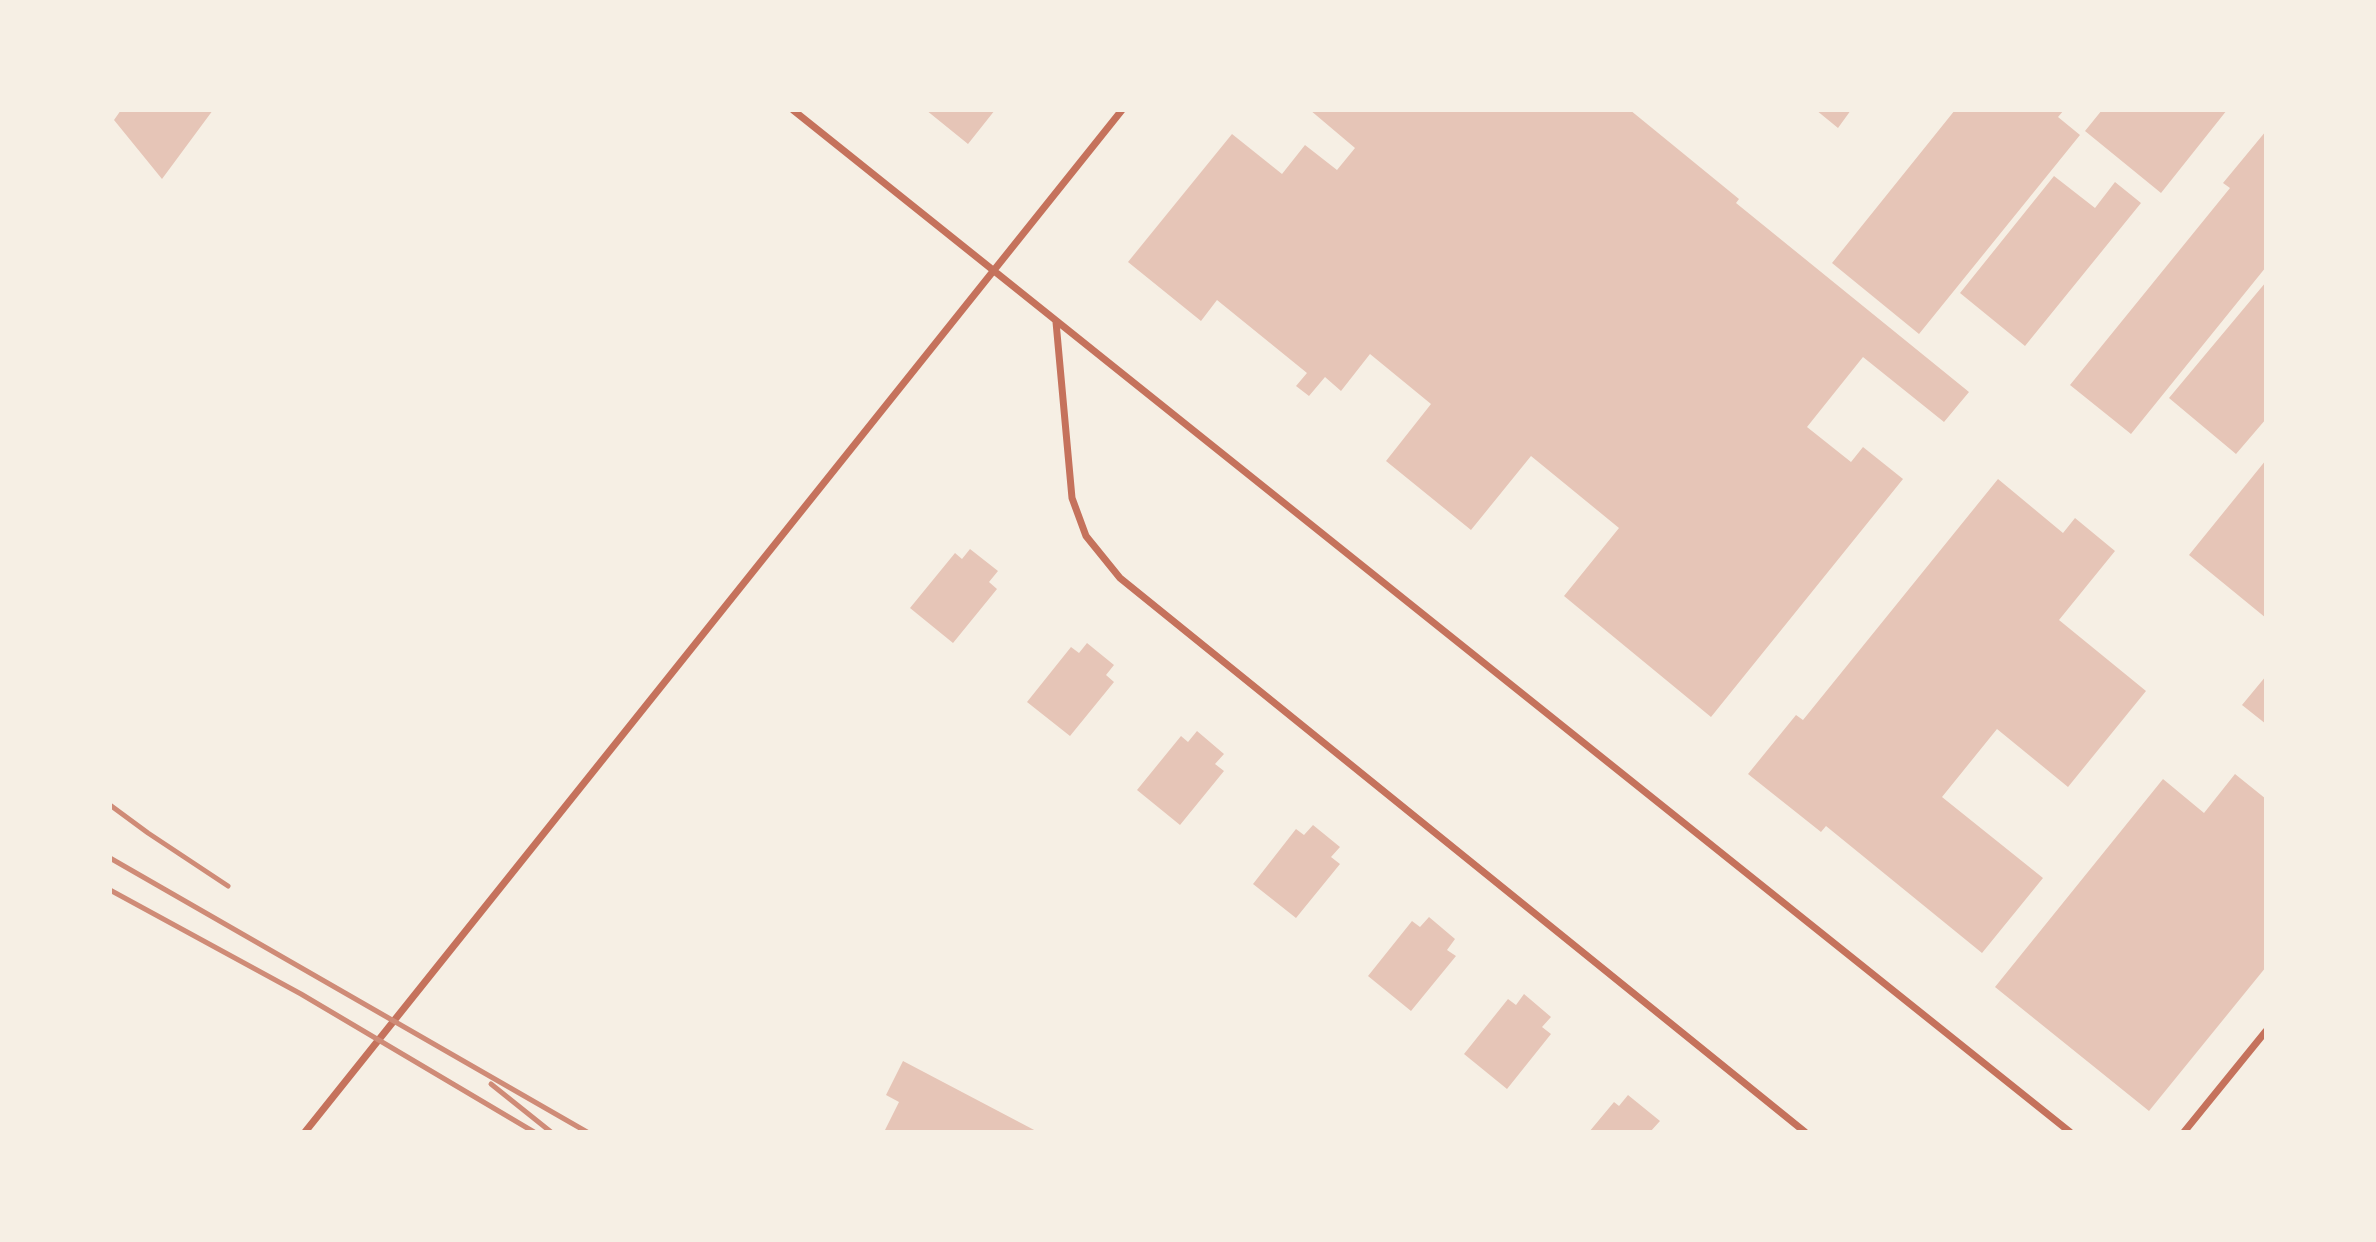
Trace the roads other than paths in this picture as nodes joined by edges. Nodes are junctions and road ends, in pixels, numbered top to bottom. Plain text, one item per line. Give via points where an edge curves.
1 (793, 110) edge
2 (1122, 110) edge
3 (993, 270) junction
4 (1056, 322) junction
5 (2266, 1031) edge
6 (305, 1132) edge
7 (1805, 1132) edge
8 (2070, 1132) edge
9 (2183, 1132) edge

1 - 3 street
2 - 3 street
3 - 4 street
3 - 6 street
4 - 7 street via 1072,498 1086,536 1120,578
4 - 8 street
5 - 9 street

